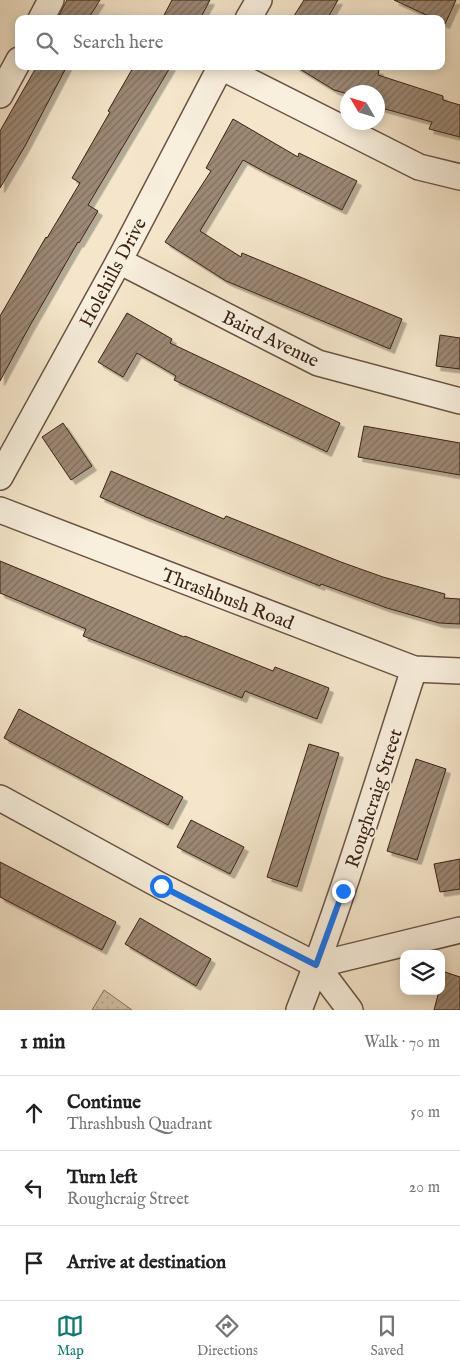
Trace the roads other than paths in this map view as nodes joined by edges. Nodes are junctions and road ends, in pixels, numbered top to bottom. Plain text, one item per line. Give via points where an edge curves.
1 (51, 0) edge
2 (259, 0) edge
3 (43, 15) edge
4 (250, 15) edge
5 (15, 67) edge
6 (219, 70) edge
7 (229, 70) edge
8 (0, 95) edge
9 (460, 177) edge
10 (118, 261) junction
11 (460, 401) edge
12 (0, 477) edge
13 (0, 510) edge
14 (414, 669) junction
15 (460, 671) edge
16 (0, 798) edge
17 (460, 930) edge
18 (316, 965) junction
19 (299, 1010) edge
20 (350, 1010) edge

1 - 3 street
2 - 4 street
5 - 8 street
6 - 10 street, Holehills Drive
7 - 9 street via 418,167
10 - 11 street, Baird Avenue via 318,363
10 - 12 street, Holehills Drive
13 - 14 street, Thrashbush Road
14 - 15 street, Thrashbush Road
14 - 18 street, Roughcraig Street
16 - 18 street via 161,886
17 - 18 street
18 - 19 street, Roughcraig Street
18 - 20 street

